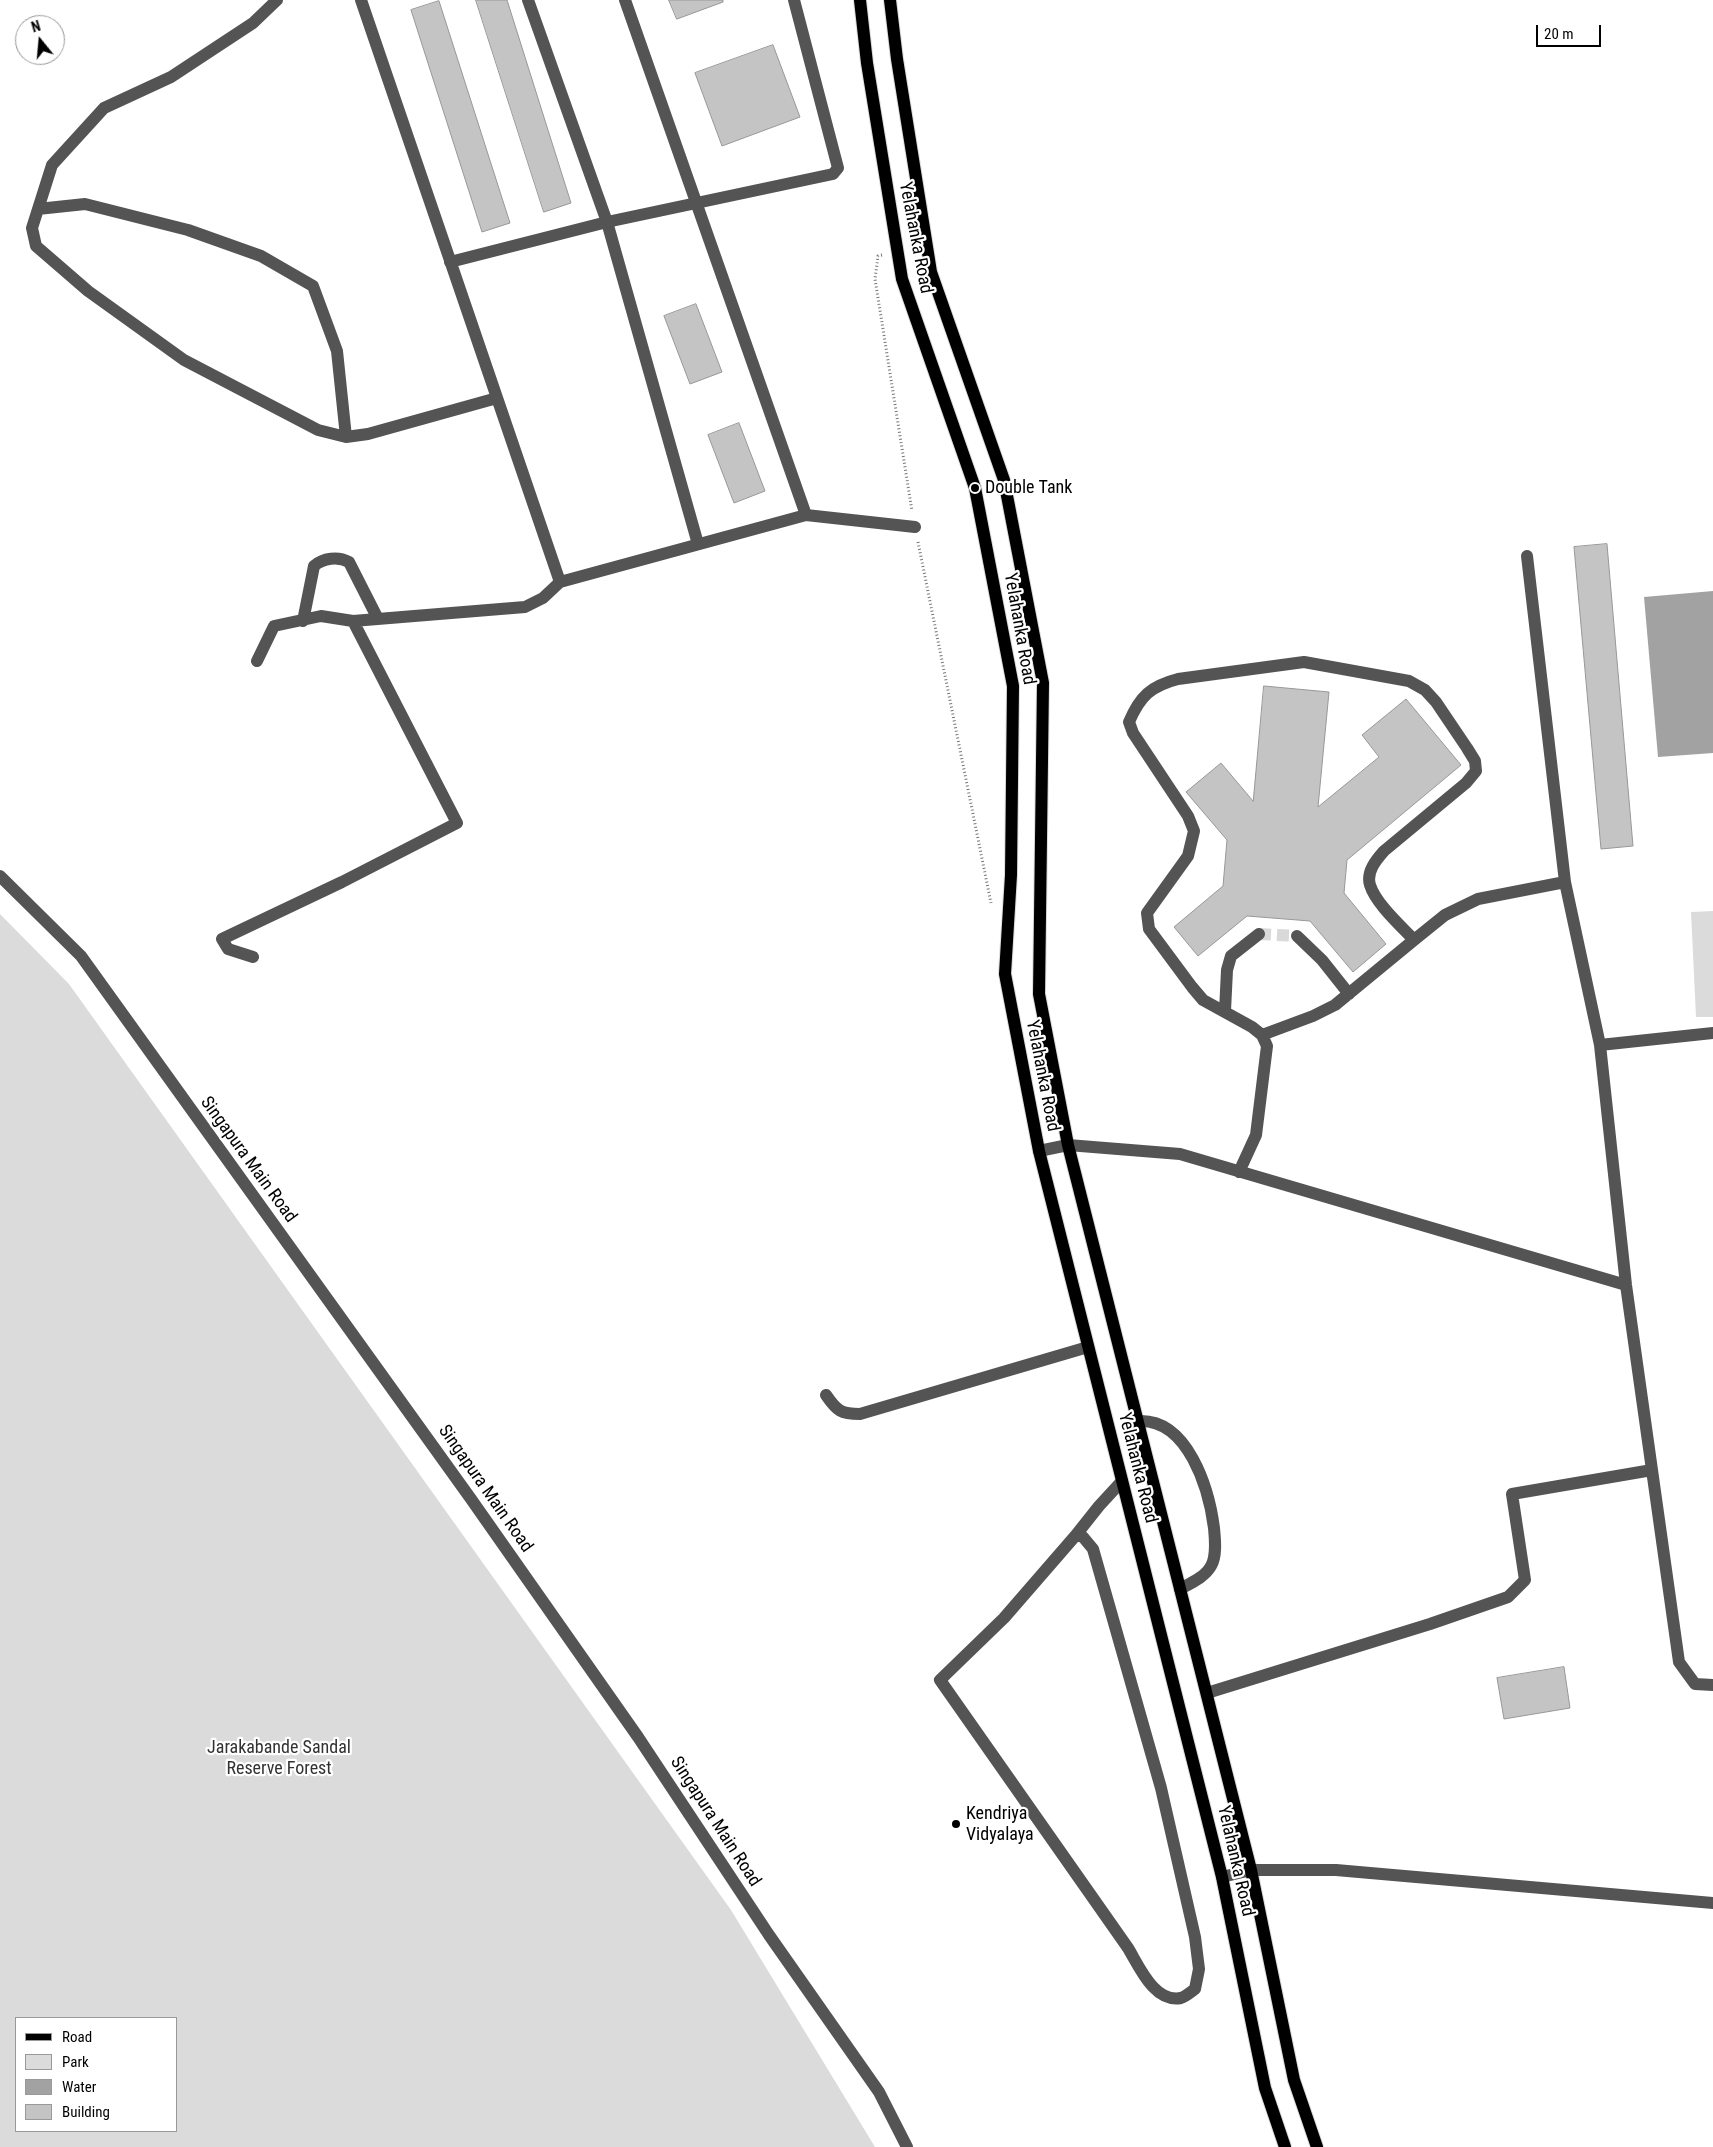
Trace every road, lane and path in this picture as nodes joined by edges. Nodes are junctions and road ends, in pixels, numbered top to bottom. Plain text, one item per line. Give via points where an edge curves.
1 (276, 0) edge
2 (361, 0) edge
3 (528, 0) edge
4 (626, 0) edge
5 (794, 0) edge
6 (860, 0) edge
7 (890, 0) edge
8 (696, 203) junction
9 (38, 209) junction
10 (607, 222) junction
11 (897, 249) junction
12 (450, 262) junction
13 (497, 398) junction
14 (346, 437) junction
15 (806, 515) junction
16 (915, 527) junction
17 (698, 544) junction
18 (1527, 556) dead end
19 (560, 582) junction
20 (378, 619) junction
21 (353, 620) junction
22 (303, 621) junction
23 (257, 661) dead end
24 (0, 876) edge
25 (1565, 882) junction
26 (992, 906) dead end
27 (1259, 934) tunnel mouth
28 (1297, 936) tunnel mouth
29 (1414, 940) junction
30 (254, 957) dead end
31 (1349, 994) junction
32 (1225, 1012) junction
33 (1713, 1033) edge
34 (1262, 1035) junction
35 (1600, 1045) junction
36 (1068, 1145) junction
37 (1039, 1151) junction
38 (1239, 1172) junction
39 (1626, 1285) junction
40 (1088, 1347) junction
41 (826, 1395) dead end
42 (1138, 1421) junction
43 (1652, 1470) junction
44 (1122, 1481) junction
45 (1076, 1535) junction
46 (1180, 1589) junction
47 (1713, 1685) edge
48 (1207, 1693) junction
49 (1250, 1870) junction
50 (1222, 1876) junction
51 (1713, 1902) edge
52 (906, 2147) edge
53 (1285, 2147) edge
54 (1317, 2147) edge

1 - 9 street via 253,23 170,77 104,108 52,165
2 - 12 street
3 - 10 street
4 - 8 street
5 - 8 street via 838,168 833,174
6 - 11 main road, Yelahanka Road
7 - 36 main road, Yelahanka Road via 931,272 1004,480 1043,683 1039,994
8 - 10 street
8 - 15 street
9 - 14 street via 32,228 36,246 88,290 184,360 318,430
9 - 14 street via 85,204 188,230 261,256 313,286 337,351
10 - 12 street
10 - 17 street
11 - 16 path via 878,256 875,279
11 - 37 main road, Yelahanka Road via 902,279 975,488 1013,686 1012,875 1005,974
12 - 13 street
13 - 14 street via 368,434
13 - 19 street
15 - 16 street
15 - 17 street
16 - 26 path
17 - 19 street
18 - 25 street
19 - 20 street via 544,598 525,607
20 - 21 street
20 - 22 street via 349,562 337,559 320,561 314,566
21 - 22 street via 321,616
21 - 30 street via 458,823 222,939 228,949
22 - 23 street via 274,626
24 - 52 street, Singapura Main Road via 81,956 471,1499 638,1737 769,1935 879,2092
25 - 29 street via 1478,899 1445,916
25 - 35 street
27 - 32 street via 1231,956
28 - 31 street
29 - 31 street
29 - 32 street via 1378,900 1369,884 1370,871 1384,851 1476,771 1475,761 1467,748 1425,690 1409,681 1304,662 1162,683 1135,706 1129,722 1188,816 1194,831 1188,856 1147,913 1149,929 1203,1000
31 - 34 street via 1312,1016
32 - 34 street
33 - 35 street
34 - 38 street via 1268,1046 1256,1136
35 - 39 street
36 - 37 street
36 - 38 street via 1180,1154
36 - 42 main road, Yelahanka Road
37 - 40 main road, Yelahanka Road
38 - 39 street
39 - 43 street
40 - 41 street via 860,1414 839,1411
40 - 44 main road, Yelahanka Road
42 - 46 main road, Yelahanka Road
42 - 46 street via 1149,1420 1183,1443 1196,1461 1210,1507 1216,1543 1212,1566 1200,1578
43 - 47 street via 1679,1662 1695,1684
43 - 48 street via 1512,1494 1525,1580 1508,1597
44 - 45 street
44 - 50 main road, Yelahanka Road
45 - 45 street via 1083,1537 1093,1549 1161,1788 1196,1936 1199,1969 1195,1989 1181,1998 1164,1996 1149,1982 940,1680 1004,1618
46 - 48 main road, Yelahanka Road
48 - 49 main road, Yelahanka Road
49 - 50 street
49 - 51 street via 1336,1870
49 - 54 main road, Yelahanka Road via 1294,2080
50 - 53 main road, Yelahanka Road via 1265,2088

